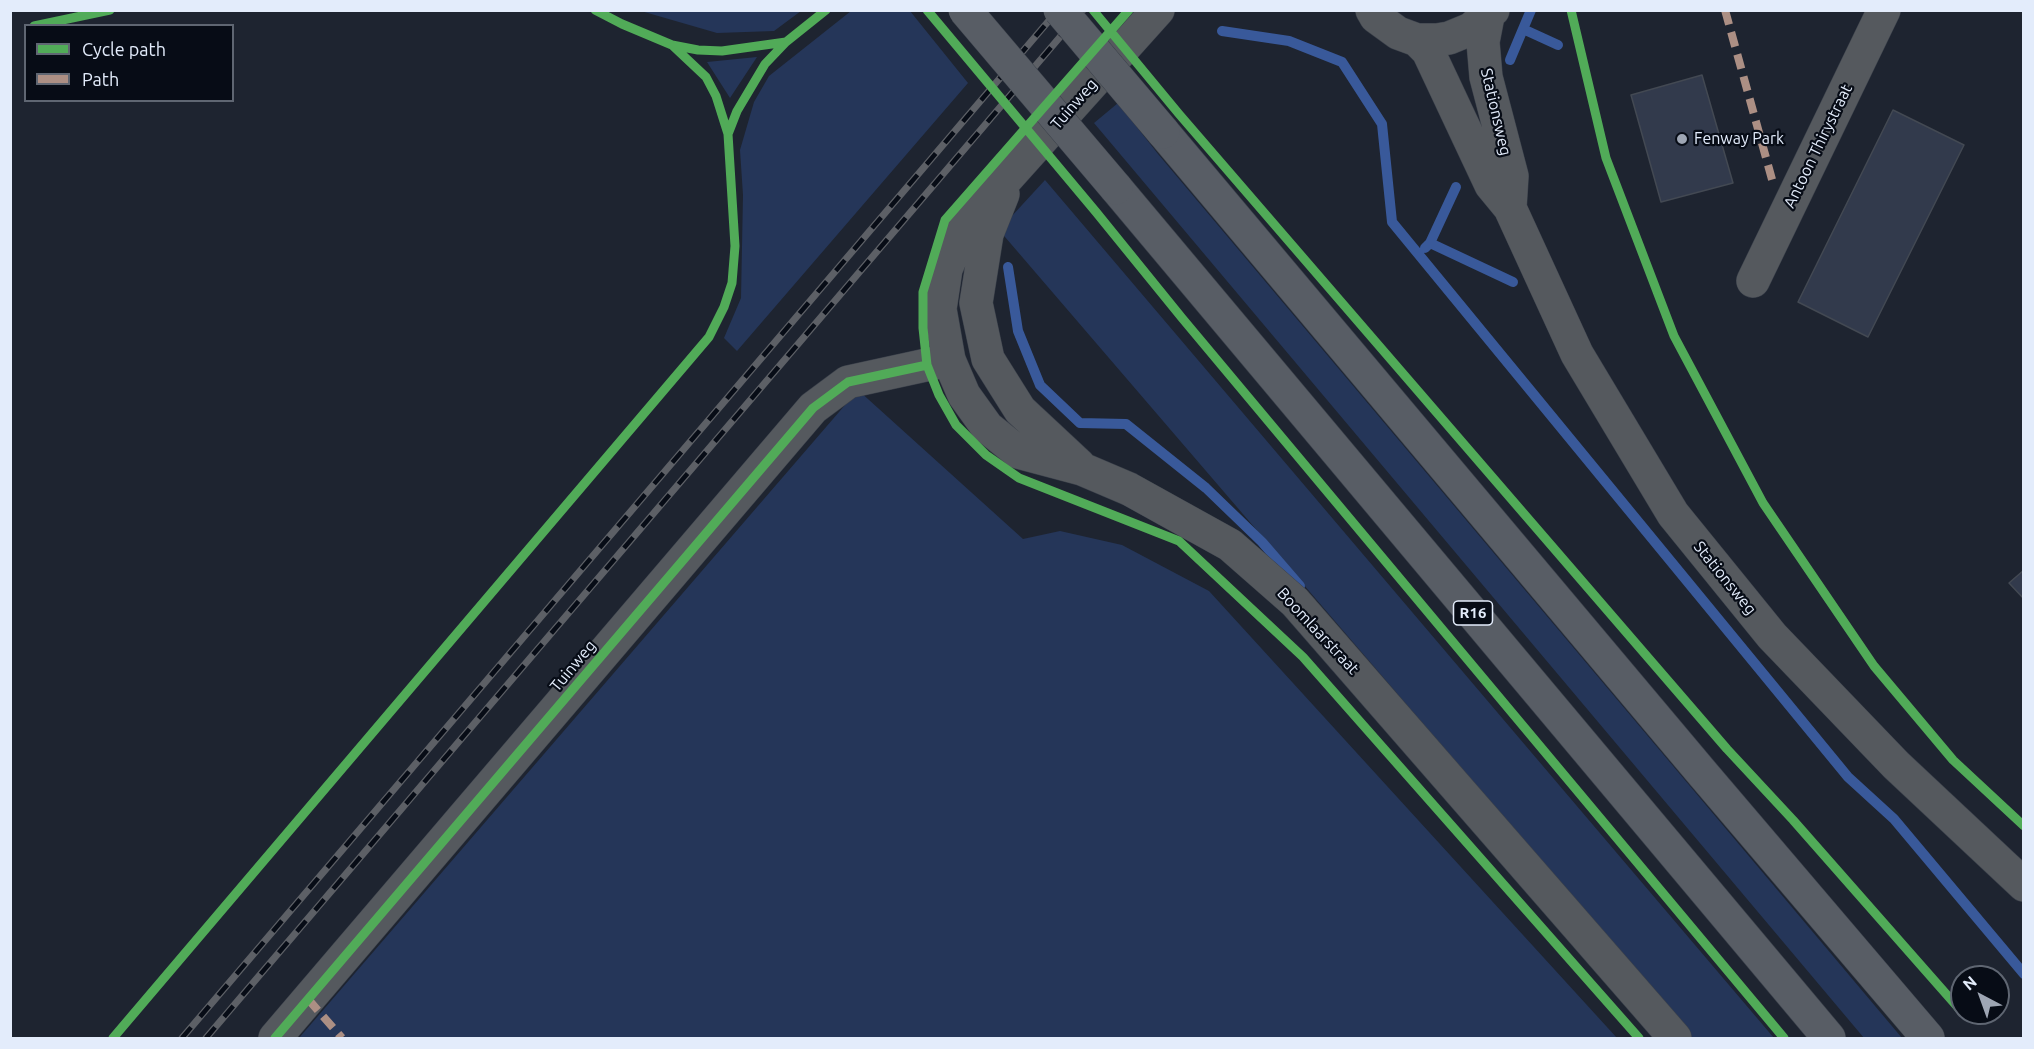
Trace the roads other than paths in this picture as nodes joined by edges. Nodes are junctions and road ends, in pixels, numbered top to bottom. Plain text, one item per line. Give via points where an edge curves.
1 (965, 10) edge
2 (1060, 10) edge
3 (1158, 10) edge
4 (1372, 10) edge
5 (1884, 10) edge
6 (1491, 13) edge
7 (1417, 40) junction
8 (1010, 177) junction
9 (1510, 208) junction
10 (965, 225) joint
11 (1753, 281) dead end
12 (949, 360) junction
13 (1082, 469) junction
14 (2024, 885) edge
15 (274, 1038) edge
16 (1675, 1038) edge
17 (1829, 1038) edge
18 (1928, 1038) edge

1 - 17 highway, R16, bridge
2 - 18 highway, bridge
3 - 8 street, Tuinweg
4 - 7 street, Stationsweg via 1398,33
5 - 11 street, Antoon Thirystraat
6 - 7 street, Stationsweg via 1471,29 1449,38
6 - 9 street, Stationsweg via 1483,42 1486,77 1512,176
7 - 9 street, Stationsweg via 1428,51 1491,185
8 - 10 street, Tuinweg
8 - 13 street via 987,234 976,303 988,359 1020,410
9 - 14 street, Stationsweg via 1577,354 1673,514 1772,636 1896,765
10 - 12 street, Boomlaarstraat via 946,269 940,309
12 - 13 street, Boomlaarstraat via 964,395 987,427 1018,452
12 - 15 street, Tuinweg via 848,382 813,408
13 - 16 street, Boomlaarstraat via 1130,489 1230,546 1295,602

